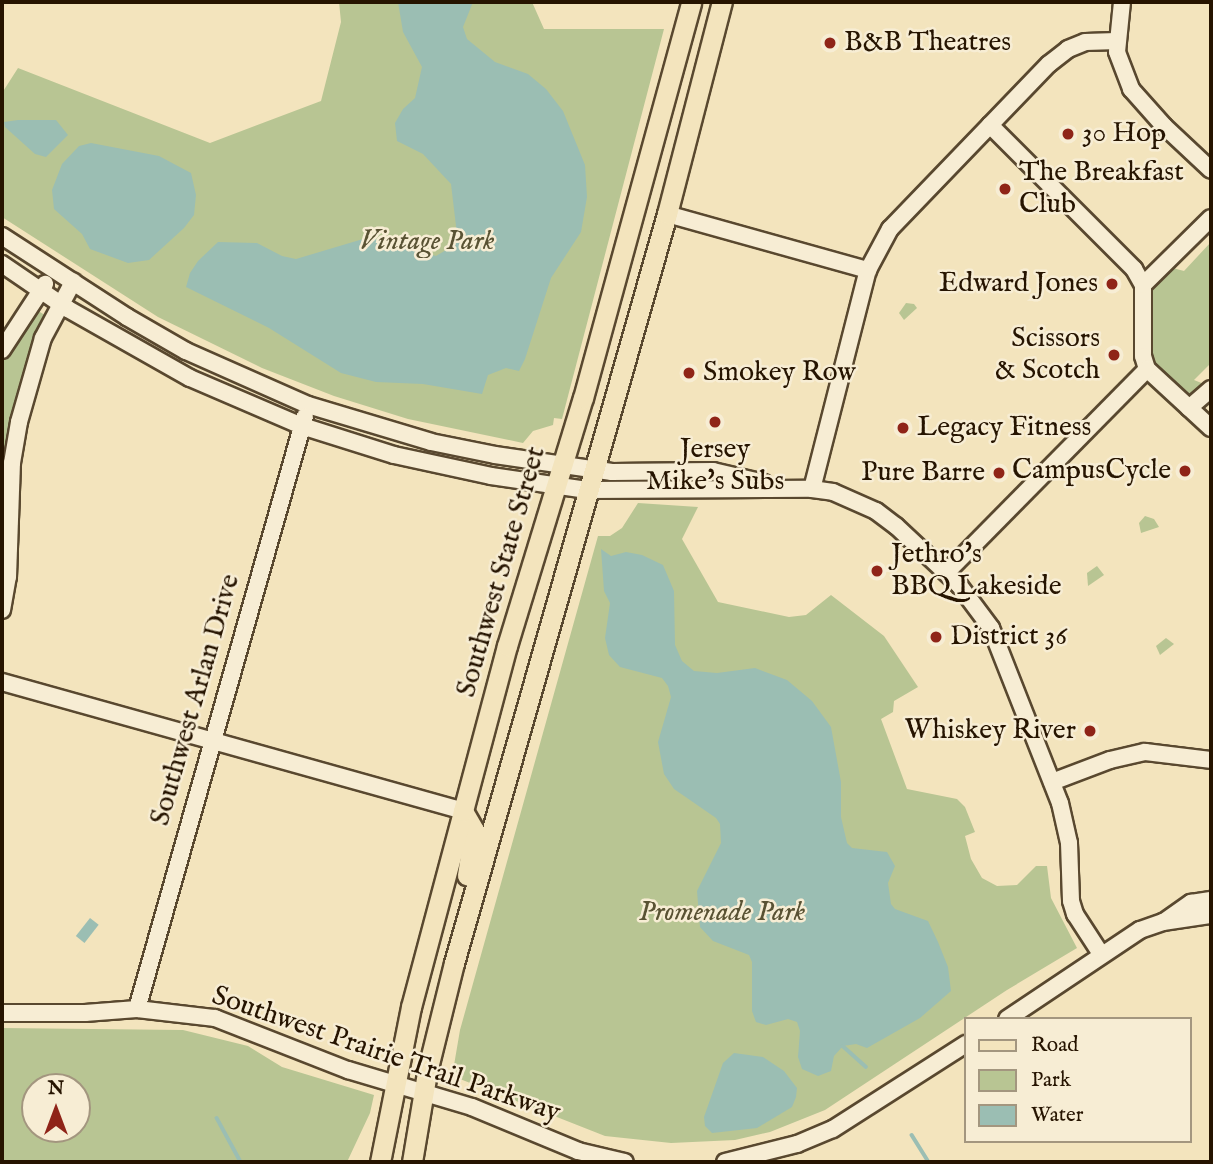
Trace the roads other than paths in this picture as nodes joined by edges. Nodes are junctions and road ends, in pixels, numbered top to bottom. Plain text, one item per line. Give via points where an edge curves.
1 (691, 2) edge
2 (722, 2) edge
3 (1122, 2) edge
4 (1116, 40) junction
5 (990, 125) junction
6 (1211, 170) edge
7 (667, 214) junction
8 (1211, 218) edge
9 (2, 236) edge
10 (2, 264) edge
11 (54, 270) junction
12 (868, 270) junction
13 (73, 282) junction
14 (1143, 285) junction
15 (40, 290) junction
16 (61, 303) junction
17 (2, 350) edge
18 (1147, 369) junction
19 (1211, 389) edge
20 (308, 405) junction
21 (1189, 408) junction
22 (302, 426) junction
23 (1211, 428) edge
24 (8, 445) edge
25 (562, 465) junction
26 (593, 470) junction
27 (556, 485) junction
28 (772, 486) junction
29 (812, 489) junction
30 (587, 490) junction
31 (947, 572) junction
32 (2, 610) edge
33 (2, 682) edge
34 (211, 739) junction
35 (1211, 760) edge
36 (1052, 782) junction
37 (499, 803) junction
38 (463, 811) junction
39 (1211, 900) edge
40 (1211, 915) edge
41 (1163, 922) junction
42 (1101, 954) junction
43 (454, 963) junction
44 (137, 1009) junction
45 (2, 1013) edge
46 (1010, 1017) edge
47 (964, 1045) edge
48 (395, 1083) junction
49 (424, 1091) junction
50 (380, 1162) edge
51 (412, 1162) edge
52 (625, 1162) edge
53 (724, 1162) edge

1 - 25 main road, Southwest State Street
2 - 7 main road
3 - 4 street
4 - 5 street via 1068,48
4 - 6 street via 1131,89
5 - 12 street via 890,229
5 - 14 street via 1134,269
7 - 12 street
7 - 26 main road
8 - 14 street
9 - 11 street
10 - 15 street
11 - 13 street
11 - 15 street
12 - 29 street
13 - 16 street
13 - 20 street via 186,351
14 - 18 street
15 - 16 street
15 - 17 street
16 - 22 street via 179,372
16 - 24 street via 34,364
18 - 21 street
18 - 31 street
19 - 21 street
20 - 22 street, Southwest Arlan Drive
20 - 25 street via 431,442
21 - 23 street
22 - 27 street via 425,463
22 - 34 street, Southwest Arlan Drive
24 - 32 street via 9,568
25 - 26 street
25 - 27 main road, Southwest State Street
26 - 28 street via 713,471
26 - 30 main road
27 - 30 street
27 - 38 main road, Southwest State Street
28 - 29 street
28 - 30 street
29 - 31 street via 832,492 876,511
30 - 37 main road
31 - 36 street via 991,628
33 - 34 street
34 - 38 street
34 - 44 street, Southwest Arlan Drive
35 - 36 street via 1145,751
36 - 42 street via 1069,843 1071,901
37 - 38 main road
37 - 43 main road
38 - 43 main road via 474,830
38 - 48 main road, Southwest State Street
39 - 41 street via 1191,903
40 - 41 street
41 - 42 street
42 - 46 street
43 - 49 main road
44 - 45 street, Southwest Prairie Trail Parkway
44 - 48 street, Southwest Prairie Trail Parkway via 215,1018 348,1070
47 - 53 street via 834,1129 797,1144
48 - 49 street, Southwest Prairie Trail Parkway
48 - 50 main road, Southwest State Street
49 - 51 main road
49 - 52 street, Southwest Prairie Trail Parkway via 578,1151

